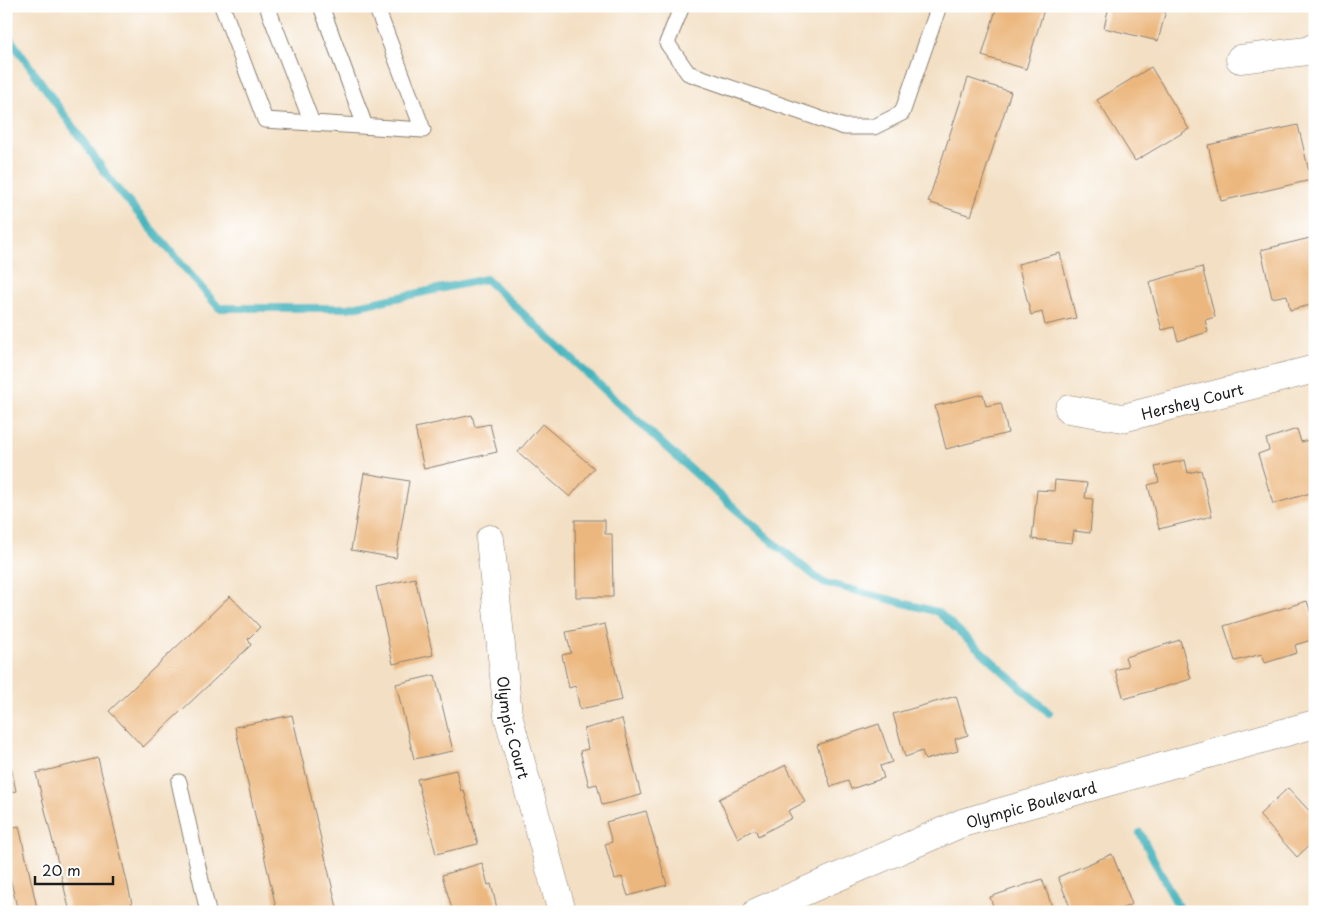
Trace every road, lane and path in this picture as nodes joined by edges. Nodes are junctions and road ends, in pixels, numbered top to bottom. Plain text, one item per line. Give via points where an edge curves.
1 (222, 6) edge
2 (267, 6) edge
3 (321, 6) edge
4 (376, 6) edge
5 (682, 6) edge
6 (939, 6) edge
7 (1315, 46) edge
8 (1240, 58) dead end
9 (312, 122) junction
10 (365, 126) junction
11 (1315, 369) edge
12 (1069, 409) dead end
13 (490, 539) dead end
14 (1315, 724) edge
15 (179, 782) dead end
16 (761, 911) edge
17 (208, 912) edge
18 (562, 912) edge

1 - 9 lane via 265,120
2 - 9 lane
3 - 10 lane
4 - 10 lane via 423,130
5 - 6 lane via 667,43 688,73 844,127 874,127 902,114
7 - 8 street via 1307,50
9 - 10 lane
11 - 12 street, Hershey Court via 1123,418
13 - 18 street, Olympic Court via 508,715
14 - 16 street, Olympic Boulevard via 962,823
15 - 17 lane

